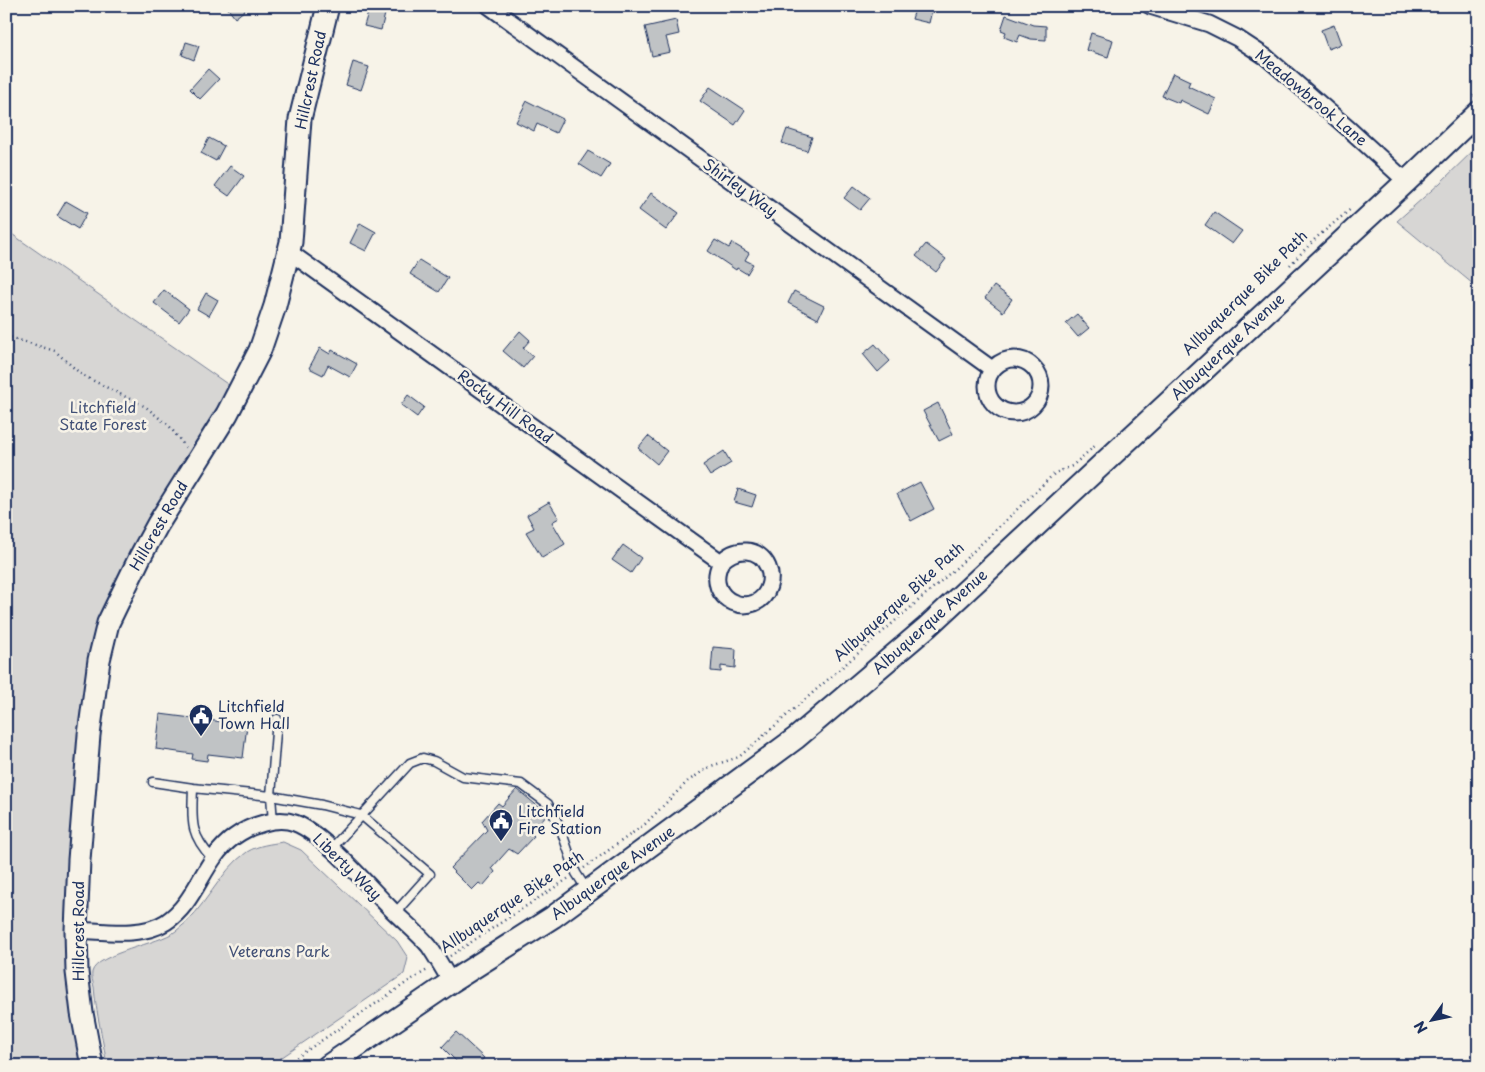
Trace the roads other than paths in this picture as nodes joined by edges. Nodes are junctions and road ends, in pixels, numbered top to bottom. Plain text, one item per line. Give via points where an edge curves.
1 (328, 6) edge
2 (489, 6) edge
3 (1150, 6) edge
4 (1475, 104) edge
5 (1408, 180) junction
6 (288, 251) junction
7 (992, 369) dead end
8 (720, 562) dead end
9 (276, 719) dead end
10 (153, 782) dead end
11 (194, 788) junction
12 (271, 796) junction
13 (361, 815) junction
14 (273, 822) junction
15 (331, 849) junction
16 (212, 858) junction
17 (588, 891) junction
18 (395, 913) junction
19 (76, 930) junction
20 (451, 982) junction
21 (337, 1063) edge
22 (92, 1066) edge

1 - 6 street, Hillcrest Road via 300,119
2 - 7 street, Shirley Way
3 - 5 street, Meadowbrook Lane via 1209,24 1266,57 1397,174
4 - 5 street, Albuquerque Avenue
5 - 17 street, Albuquerque Avenue via 927,627 796,738
6 - 8 street, Rocky Hill Road
6 - 19 street, Hillcrest Road via 275,306 252,367 228,414 158,524 108,623 99,660 89,736
9 - 12 lane
10 - 11 lane
11 - 12 lane
11 - 16 lane via 193,829 201,846
12 - 13 lane
12 - 14 lane
13 - 15 lane
13 - 17 lane via 410,763 423,758 464,777 521,784 548,804 560,826 576,874
13 - 18 lane via 430,874
14 - 15 street, Liberty Way via 295,823
14 - 16 street, Liberty Way via 236,835
15 - 18 street, Liberty Way
16 - 19 street, Liberty Way via 191,896 165,922 145,930
17 - 20 street, Albuquerque Avenue
18 - 20 street, Liberty Way via 427,945
19 - 22 street, Hillcrest Road via 77,972
20 - 21 street, Albuquerque Avenue

